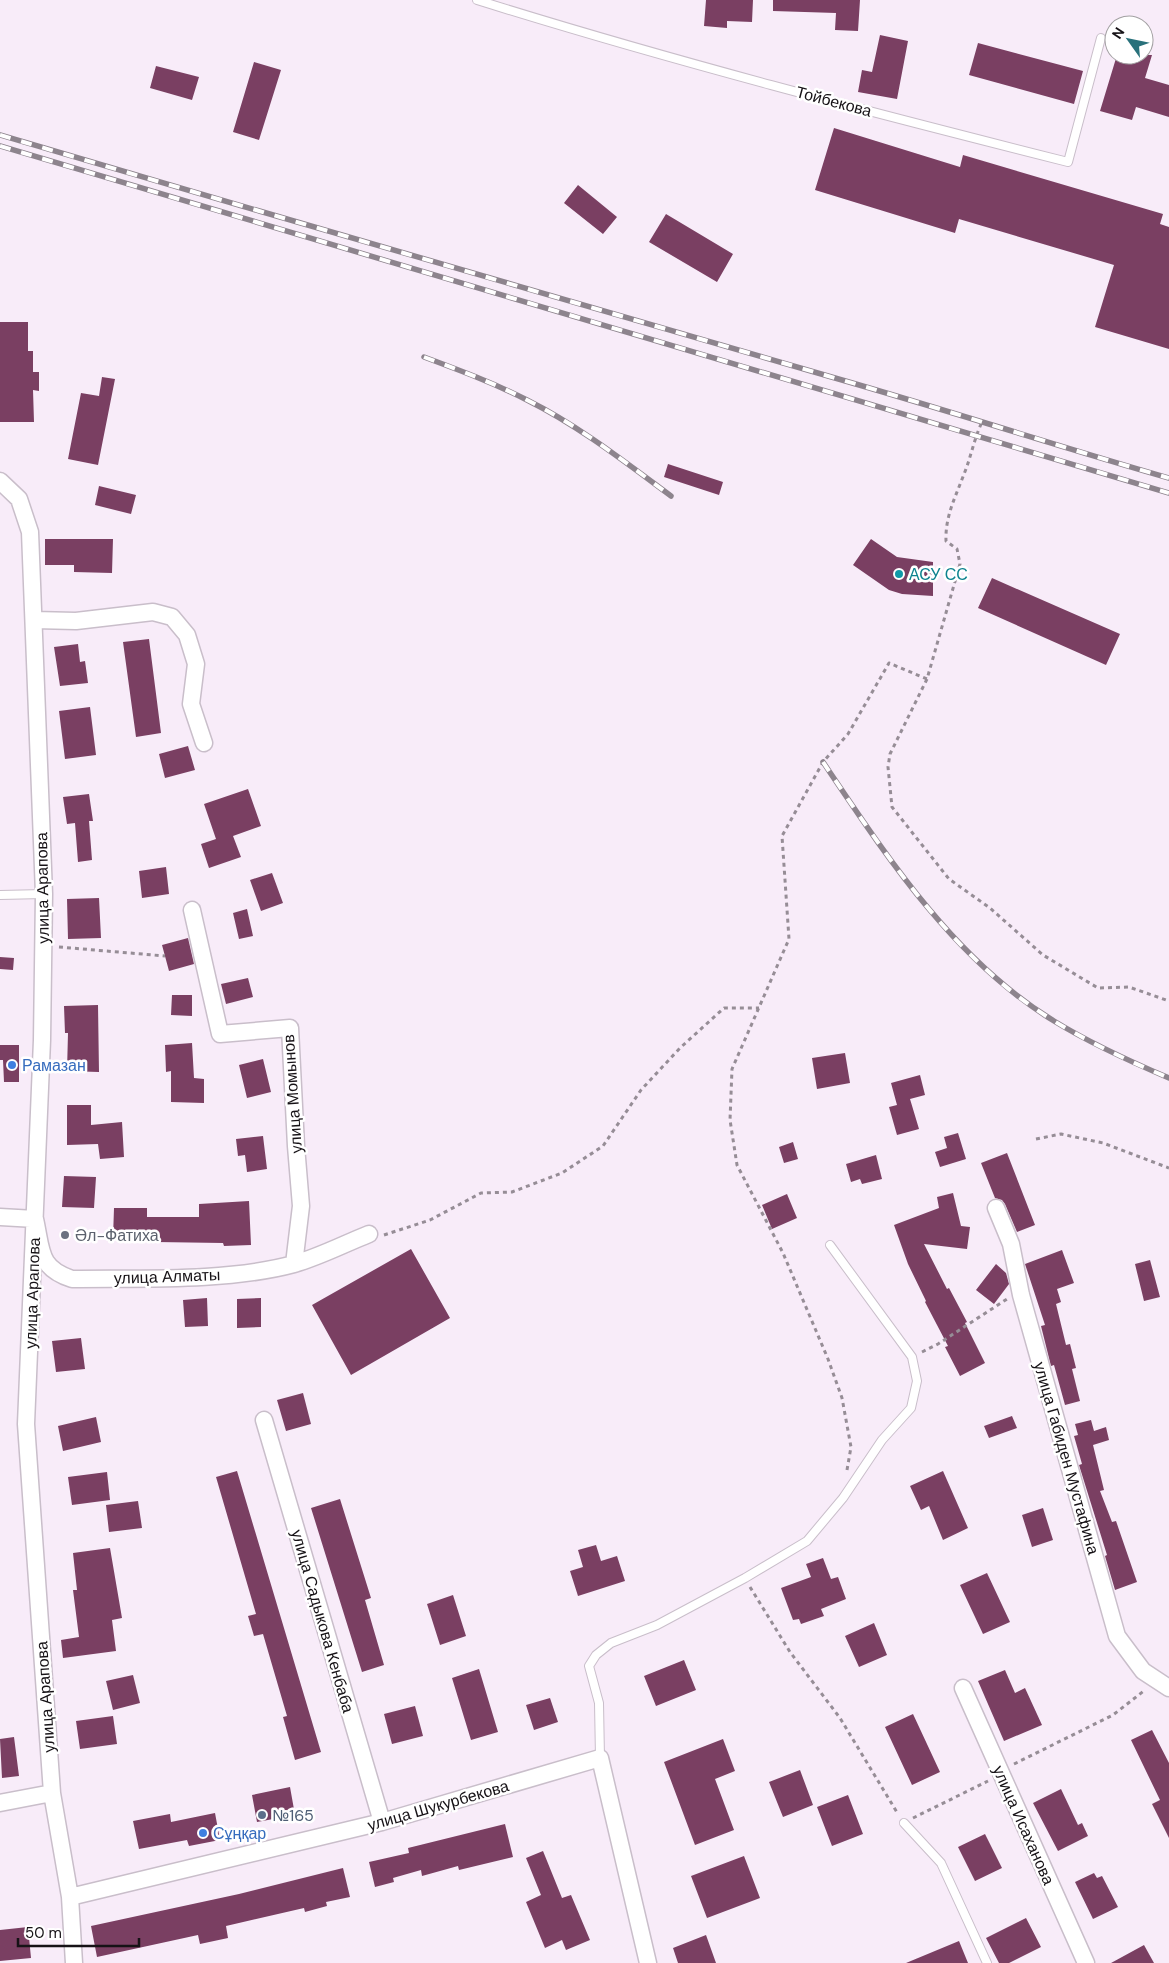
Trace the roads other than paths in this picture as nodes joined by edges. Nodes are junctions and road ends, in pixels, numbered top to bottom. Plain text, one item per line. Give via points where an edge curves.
1 (477, 0) edge
2 (1101, 38) dead end
3 (0, 481) edge
4 (34, 620) junction
5 (204, 743) dead end
6 (44, 894) junction
7 (0, 895) edge
8 (192, 910) dead end
9 (996, 1208) dead end
10 (0, 1217) edge
11 (35, 1219) junction
12 (369, 1234) road end
13 (830, 1245) dead end
14 (294, 1264) junction
15 (264, 1420) dead end
16 (1163, 1685) edge
17 (963, 1688) dead end
18 (600, 1758) junction
19 (52, 1792) junction
20 (0, 1803) edge
21 (382, 1822) junction
22 (904, 1823) road end
23 (70, 1897) junction
24 (74, 1963) edge
25 (648, 1963) edge
26 (987, 1963) edge
27 (1086, 1963) edge

1 - 2 lane, Тойбекова via 591,35 1068,162
3 - 4 street, улица Арапова via 19,499 30,532
4 - 5 street via 76,621 153,612 172,617 187,635 196,664 190,704
4 - 6 street, улица Арапова
6 - 7 lane
6 - 11 street, улица Арапова
8 - 14 street, улица Момынов via 220,1034 290,1028 301,1206
9 - 16 street, улица Габиден Мустафина via 1012,1244 1021,1295 1117,1636 1143,1671
10 - 11 street
11 - 14 street, улица Алматы via 44,1259 55,1274 72,1279 182,1277 241,1273
11 - 19 street, улица Арапова via 26,1424
12 - 14 street, улица Алматы
13 - 18 lane via 912,1357 917,1381 911,1408 882,1440 807,1541 657,1625 611,1643 596,1655 589,1666 599,1703
15 - 21 street, улица Садыкова Кенбаба
17 - 27 street, улица Исаханова
18 - 21 street, улица Шукурбекова
18 - 25 street
19 - 20 street
19 - 23 street, улица Арапова
21 - 23 street, улица Шукурбекова
22 - 26 lane via 941,1863
23 - 24 street, улица Арапова

